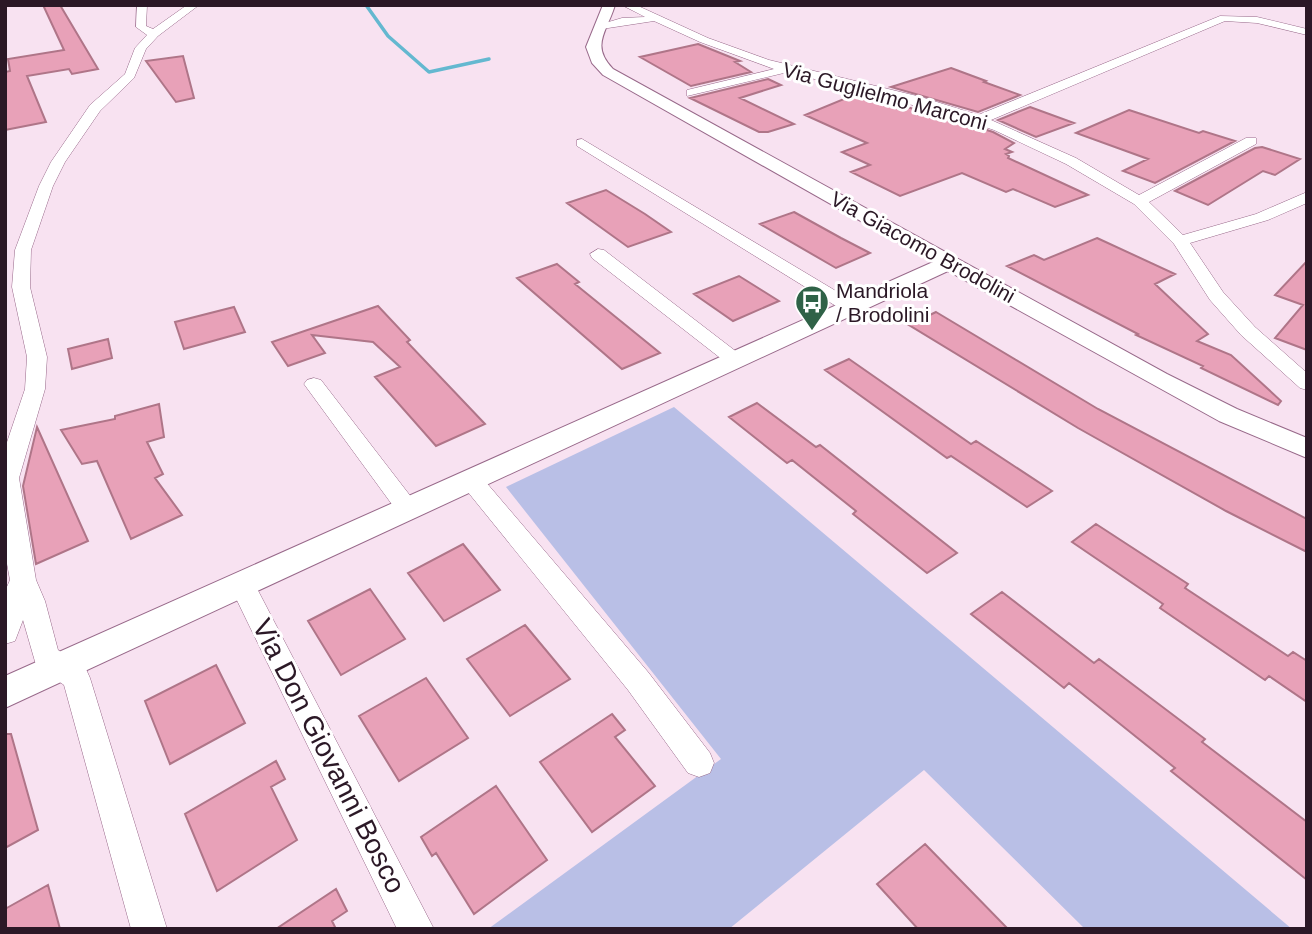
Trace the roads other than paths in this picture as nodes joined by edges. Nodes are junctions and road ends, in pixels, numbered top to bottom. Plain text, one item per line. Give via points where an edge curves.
1 (142, 5) edge
2 (609, 8) edge
3 (631, 8) edge
4 (190, 9) edge
5 (657, 21) junction
6 (599, 28) junction
7 (1307, 32) edge
8 (154, 34) junction
9 (786, 69) junction
10 (691, 93) dead end
11 (978, 120) junction
12 (1251, 141) dead end
13 (582, 143) dead end
14 (1307, 197) edge
15 (1139, 201) junction
16 (1299, 208) edge
17 (26, 241) junction
18 (1180, 241) junction
19 (5, 246) edge
20 (598, 254) dead end
21 (950, 262) junction
22 (850, 307) junction
23 (735, 360) junction
24 (314, 384) dead end
25 (1307, 384) edge
26 (1306, 449) edge
27 (471, 480) junction
28 (407, 509) junction
29 (23, 580) junction
30 (242, 584) junction
31 (5, 633) edge
32 (62, 666) junction
33 (6, 692) edge
34 (699, 763) dead end
35 (149, 929) edge
36 (416, 929) edge

1 - 8 street via 141,27
2 - 3 street, Via Guglielmo Marconi
2 - 5 street, Via Guglielmo Marconi
2 - 6 street, Via Giacomo Brodolini
3 - 5 street, Via Guglielmo Marconi
4 - 8 street
5 - 6 street, Via Guglielmo Marconi via 622,21
5 - 9 street, Via Guglielmo Marconi
6 - 21 street, Via Giacomo Brodolini via 593,52 608,72
7 - 11 street via 1257,20 1224,18
8 - 17 street via 141,48 130,75 95,108 58,162
9 - 10 street
9 - 11 street, Via Guglielmo Marconi via 917,100
11 - 15 street, Via Guglielmo Marconi via 1071,161
12 - 15 street
13 - 22 street
14 - 16 street
15 - 18 street, Via Guglielmo Marconi
16 - 18 street
17 - 19 street
17 - 29 street via 21,287 37,357 35,389 7,478
18 - 25 street, Via Guglielmo Marconi via 1216,296
20 - 23 street
21 - 22 street
21 - 26 street, Via Giacomo Brodolini via 1158,379
22 - 23 street
23 - 27 street
24 - 28 street
27 - 28 street
27 - 34 street via 638,681
28 - 30 street
29 - 31 street
29 - 32 street via 33,601 46,657
30 - 32 street
30 - 36 street, Via Don Giovanni Bosco
32 - 33 street
32 - 35 street via 76,678

